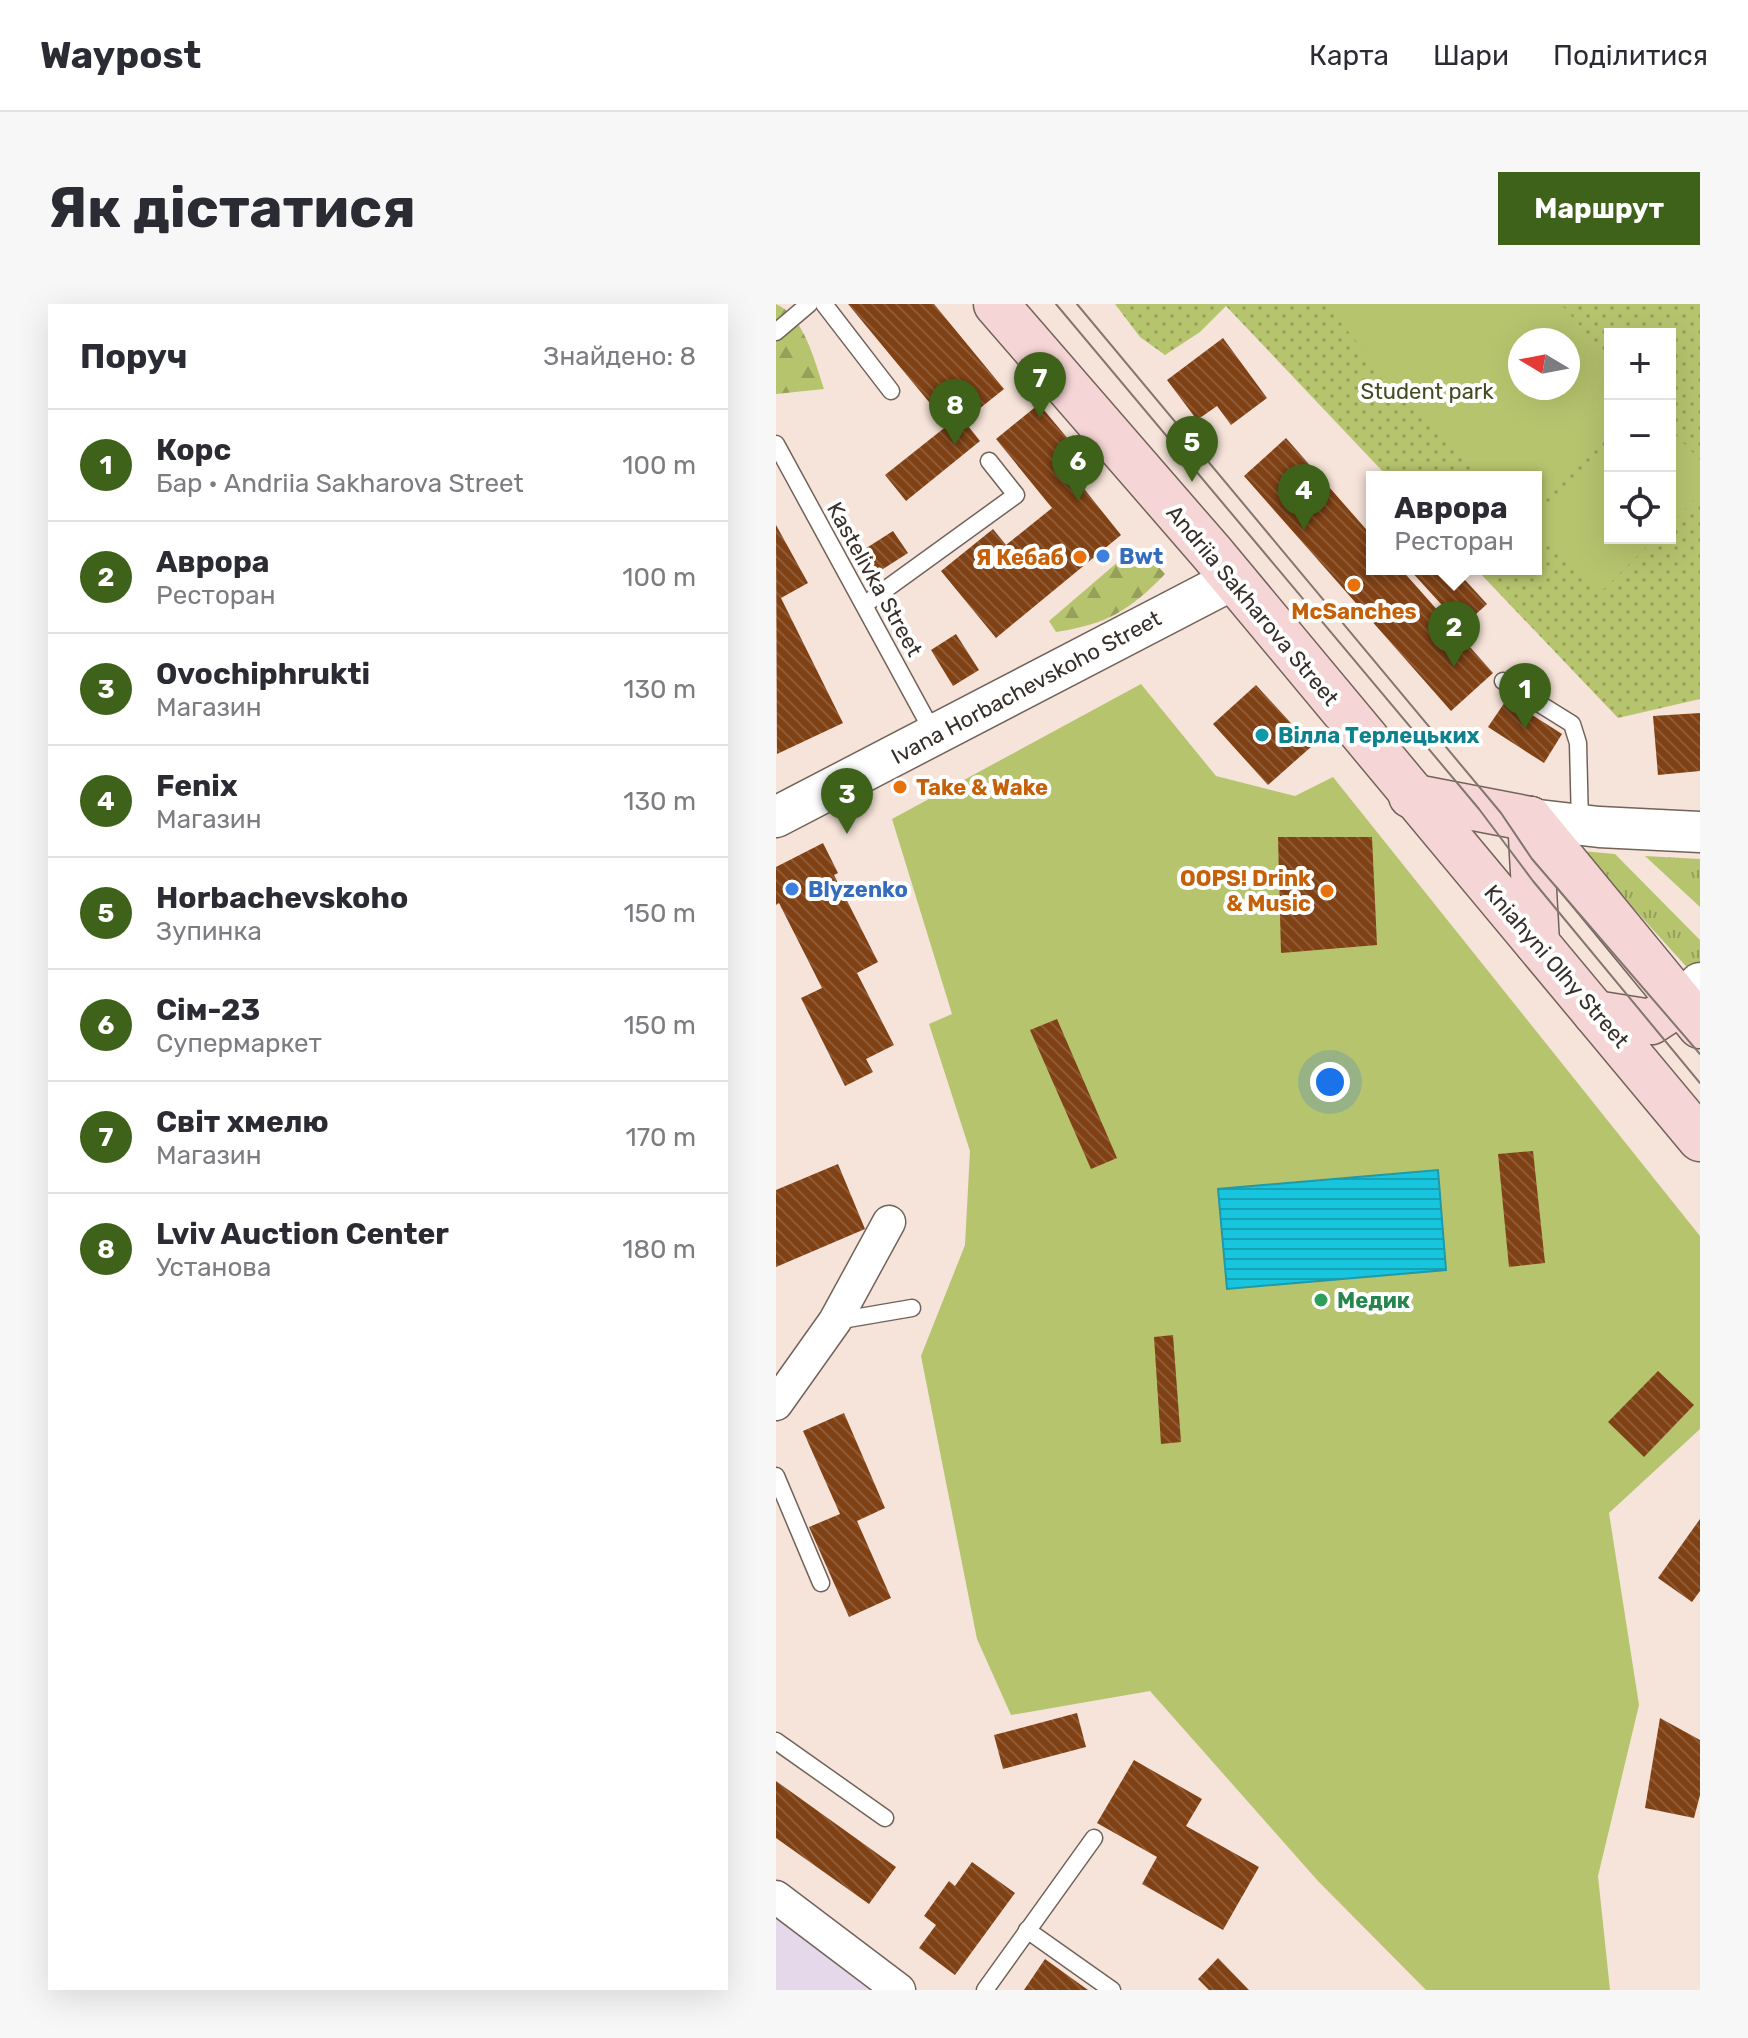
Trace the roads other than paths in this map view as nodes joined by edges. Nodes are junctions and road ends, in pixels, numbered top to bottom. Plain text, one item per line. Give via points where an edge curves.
1 (809, 304) edge
2 (824, 304) edge
3 (996, 304) edge
4 (776, 332) edge
5 (891, 391) dead end
6 (776, 444) edge
7 (989, 461) dead end
8 (1234, 579) junction
9 (864, 605) junction
10 (1503, 681) dead end
11 (935, 736) junction
12 (1411, 796) junction
13 (776, 817) edge
14 (1530, 819) junction
15 (1580, 826) junction
16 (1700, 832) edge
17 (1537, 943) junction
18 (1693, 1004) edge
19 (1595, 1013) junction
20 (1700, 1139) edge
21 (889, 1222) dead end
22 (912, 1308) dead end
23 (835, 1321) junction
24 (776, 1404) edge
25 (776, 1476) edge
26 (821, 1583) dead end
27 (776, 1741) edge
28 (885, 1818) dead end
29 (1094, 1838) dead end
30 (783, 1910) edge
31 (1027, 1930) junction
32 (899, 1990) edge
33 (985, 1990) edge
34 (1112, 1990) edge

1 - 4 lane
2 - 5 lane
3 - 8 main road, Andriia Sakharova Street
6 - 9 lane, Kastelivka Street
7 - 9 lane via 1016,495
8 - 11 street, Ivana Horbachevskoho Street
8 - 12 main road, Andriia Sakharova Street
9 - 11 lane, Kastelivka Street
10 - 15 lane via 1572,724 1578,743
11 - 13 street, Ivana Horbachevskoho Street
12 - 14 main road
12 - 17 main road, Kniahyni Olhy Street
14 - 15 street
14 - 17 main road
14 - 18 main road
15 - 16 street
17 - 19 main road, Kniahyni Olhy Street
18 - 19 main road via 1651,1022
19 - 20 main road, Kniahyni Olhy Street
21 - 23 street
22 - 23 lane
23 - 24 street
25 - 26 lane
27 - 28 lane
29 - 31 lane
30 - 32 street
31 - 33 lane
31 - 34 lane

